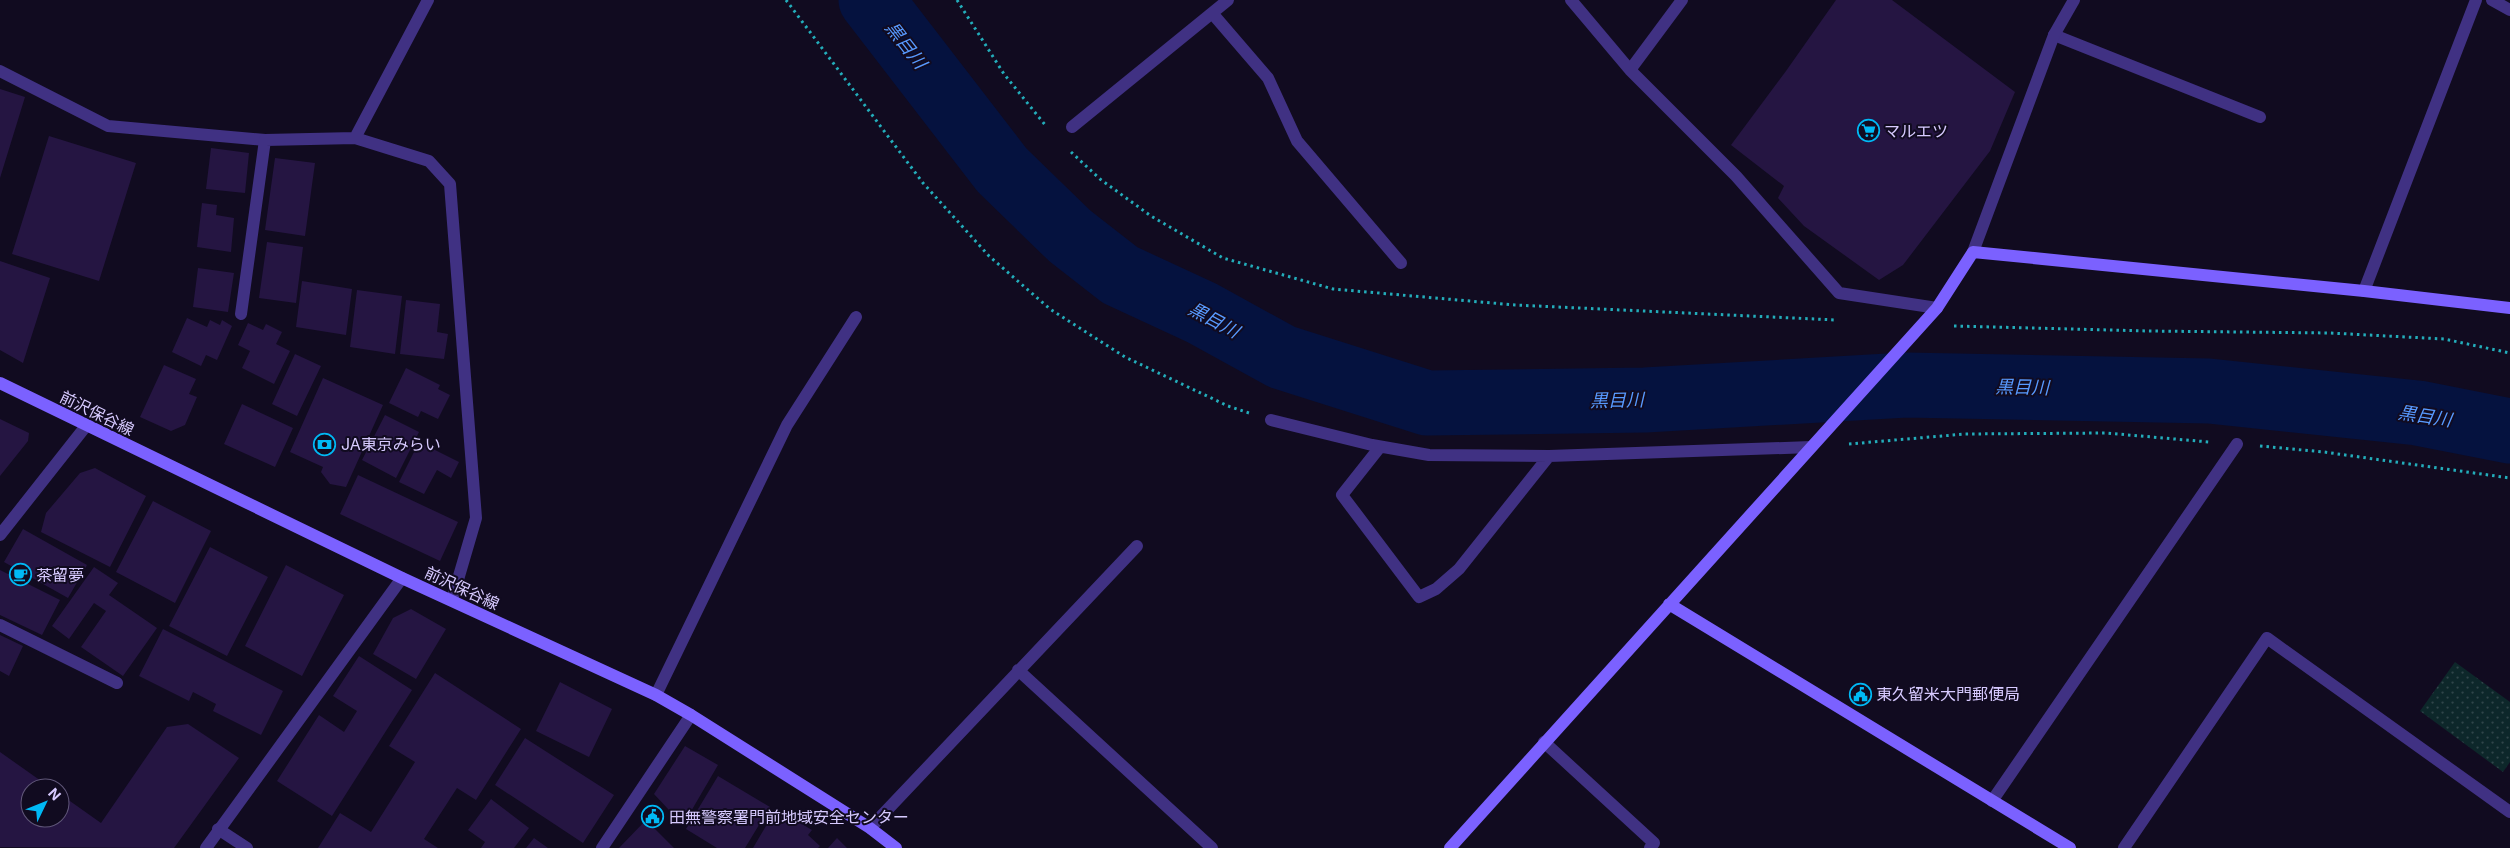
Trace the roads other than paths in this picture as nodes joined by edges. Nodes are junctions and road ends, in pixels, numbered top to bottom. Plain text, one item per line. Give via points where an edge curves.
1 (428, 0) edge
2 (1228, 0) edge
3 (1571, 0) edge
4 (1682, 0) edge
5 (2074, 0) edge
6 (2476, 0) edge
7 (2492, 0) edge
8 (2510, 10) edge
9 (1212, 13) junction
10 (2054, 34) junction
11 (1630, 70) junction
12 (0, 71) edge
13 (2260, 117) dead end
14 (1072, 128) dead end
15 (355, 138) junction
16 (265, 140) junction
17 (1973, 252) junction
18 (1401, 263) dead end
19 (2364, 291) junction
20 (1936, 308) junction
21 (2510, 308) edge
22 (241, 314) dead end
23 (856, 317) dead end
24 (0, 383) edge
25 (1271, 420) road end
26 (86, 426) junction
27 (2237, 444) road end
28 (1380, 447) junction
29 (1811, 447) junction
30 (1549, 456) junction
31 (0, 535) edge
32 (1137, 546) dead end
33 (402, 578) junction
34 (452, 600) junction
35 (1669, 604) junction
36 (0, 625) edge
37 (1018, 670) junction
38 (117, 683) dead end
39 (656, 695) junction
40 (691, 715) junction
41 (1544, 742) junction
42 (1992, 802) junction
43 (2510, 812) edge
44 (870, 828) junction
45 (218, 829) junction
46 (206, 848) edge
47 (246, 848) edge
48 (602, 848) edge
49 (896, 848) edge
50 (1212, 848) edge
51 (1450, 848) edge
52 (1650, 848) edge
53 (2070, 848) edge
54 (2124, 848) edge

1 - 15 street
2 - 9 street
3 - 11 street
4 - 11 street
5 - 10 street
6 - 19 street
7 - 8 street
9 - 14 street
9 - 18 street via 1268,78 1297,140
10 - 13 street
10 - 17 street
11 - 20 street via 1736,176 1839,293
12 - 16 street via 108,126
15 - 16 street
15 - 34 street via 429,160 450,184 476,518
16 - 22 street
17 - 19 street
17 - 20 street
19 - 21 street
20 - 29 street
23 - 39 street via 787,425
24 - 26 street, 前沢保谷線
25 - 28 street
26 - 31 street
26 - 33 street, 前沢保谷線
27 - 42 street
28 - 30 street via 1429,455
28 - 30 street via 1342,495 1419,597 1436,589 1459,569
29 - 30 street
29 - 35 street
32 - 37 street
33 - 34 street, 前沢保谷線
33 - 45 street
34 - 39 street, 前沢保谷線
35 - 41 street
35 - 42 street
36 - 38 street
37 - 44 street
37 - 50 street
39 - 40 street, 前沢保谷線
40 - 44 street, 前沢保谷線
40 - 48 street
41 - 51 street
41 - 52 street via 1654,843
42 - 53 street
43 - 54 street via 2267,638
44 - 49 street, 前沢保谷線
45 - 46 street
45 - 47 street

